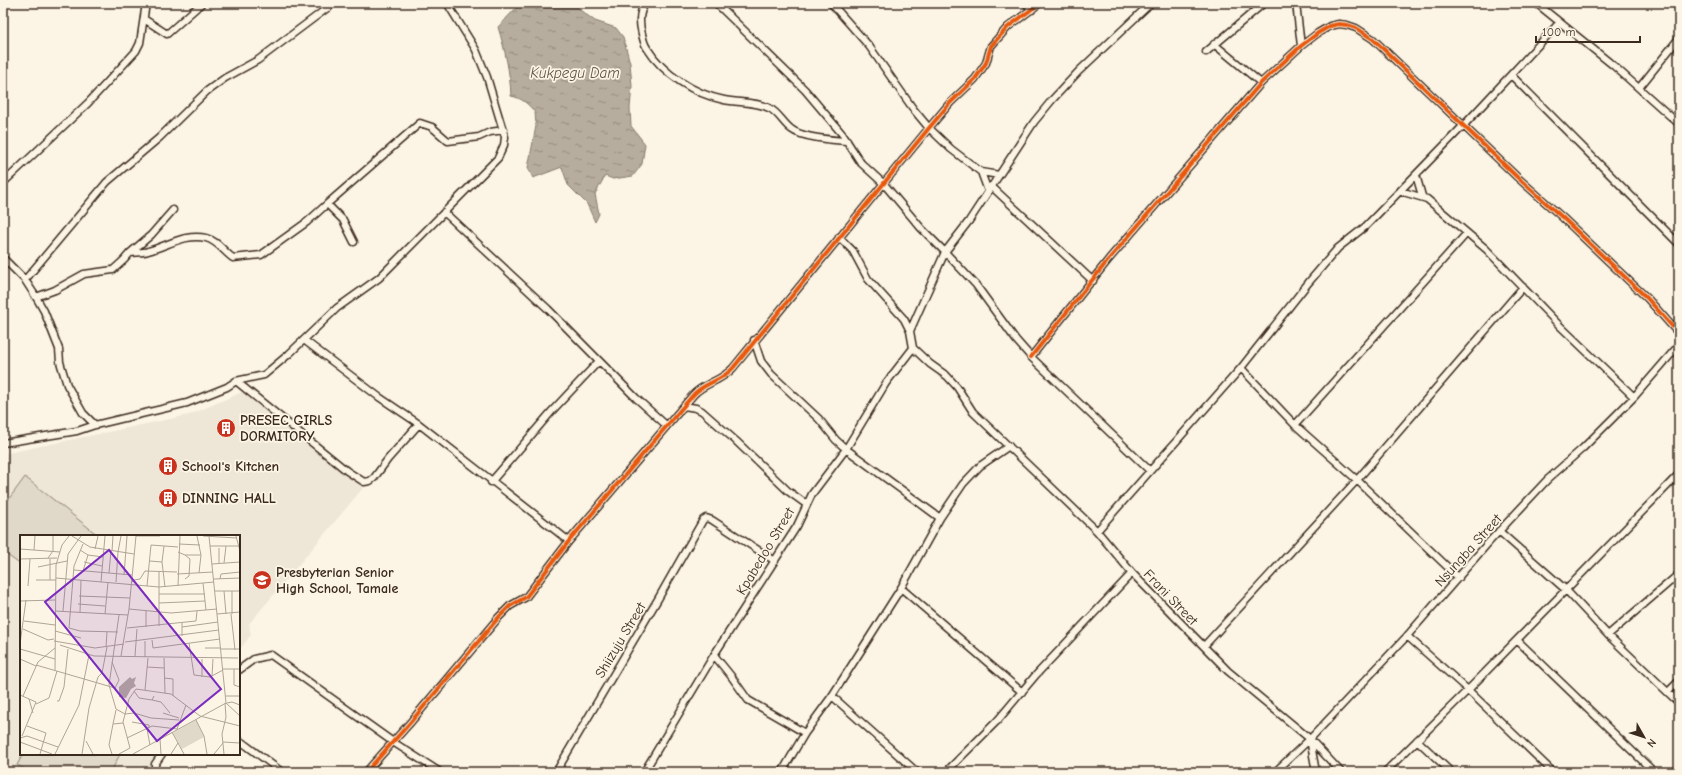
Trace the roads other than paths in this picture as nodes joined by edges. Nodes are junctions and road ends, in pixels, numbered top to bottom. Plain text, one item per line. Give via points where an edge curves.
1 (146, 3) edge
2 (202, 3) edge
3 (334, 3) edge
4 (447, 3) edge
5 (646, 3) edge
6 (716, 3) edge
7 (831, 3) edge
8 (1026, 3) edge
9 (1040, 3) edge
10 (1151, 3) edge
11 (1264, 3) edge
12 (1296, 3) edge
13 (1536, 3) edge
14 (1032, 10) junction
15 (144, 19) junction
16 (1559, 23) junction
17 (1679, 38) edge
18 (1214, 44) junction
19 (1301, 46) junction
20 (1206, 52) dead end
21 (1511, 75) junction
22 (1261, 83) junction
23 (1639, 88) junction
24 (1679, 124) edge
25 (1464, 125) junction
26 (929, 128) junction
27 (504, 130) junction
28 (847, 141) junction
29 (981, 172) junction
30 (998, 175) junction
31 (1416, 175) junction
32 (3, 183) edge
33 (884, 184) junction
34 (989, 188) junction
35 (1400, 191) junction
36 (1422, 196) junction
37 (327, 204) junction
38 (173, 210) dead end
39 (444, 212) junction
40 (1467, 233) junction
41 (839, 237) junction
42 (354, 242) dead end
43 (1679, 244) edge
44 (946, 252) junction
45 (130, 253) junction
46 (3, 258) edge
47 (25, 280) junction
48 (1093, 281) junction
49 (1523, 287) junction
50 (36, 297) junction
51 (910, 330) junction
52 (1679, 334) edge
53 (304, 340) junction
54 (754, 340) junction
55 (1679, 345) edge
56 (913, 348) junction
57 (1031, 357) junction
58 (599, 361) junction
59 (1241, 368) junction
60 (236, 381) junction
61 (1634, 397) junction
62 (684, 406) junction
63 (95, 424) junction
64 (419, 424) junction
65 (666, 425) junction
66 (1295, 425) junction
67 (3, 443) edge
68 (1009, 446) junction
69 (846, 449) junction
70 (1150, 471) junction
71 (1679, 474) edge
72 (1357, 480) junction
73 (491, 482) junction
74 (806, 504) junction
75 (940, 518) junction
76 (1097, 531) junction
77 (1499, 531) junction
78 (569, 541) junction
79 (775, 561) junction
80 (1132, 573) junction
81 (1679, 574) edge
82 (1458, 578) junction
83 (902, 588) junction
84 (1566, 590) junction
85 (1608, 635) junction
86 (1407, 636) junction
87 (1517, 640) junction
88 (1204, 646) junction
89 (714, 655) junction
90 (240, 669) edge
91 (1679, 681) edge
92 (1468, 690) junction
93 (1022, 692) junction
94 (1668, 692) junction
95 (832, 696) junction
96 (1679, 703) edge
97 (805, 733) junction
98 (1310, 739) junction
99 (1417, 740) junction
100 (240, 741) edge
101 (393, 742) junction
102 (161, 755) edge
103 (1679, 769) edge
104 (155, 772) edge
105 (282, 772) edge
106 (366, 772) edge
107 (440, 772) edge
108 (556, 772) edge
109 (644, 772) edge
110 (782, 772) edge
111 (917, 772) edge
112 (946, 772) edge
113 (1275, 772) edge
114 (1316, 772) edge
115 (1341, 772) edge
116 (1385, 772) edge
117 (1450, 772) edge
118 (1553, 772) edge
119 (1654, 772) edge
120 (1676, 772) edge

1 - 15 street
2 - 15 street via 167,34
3 - 47 street via 258,60 207,91 159,138 107,182
4 - 27 street via 480,59
5 - 28 street via 642,8 639,23 646,47 657,62 675,78 701,93 723,100 768,108 776,112 796,132
6 - 28 street via 805,90
7 - 26 street via 872,51
8 - 14 street
9 - 14 street
10 - 30 street via 1079,70 1052,100
11 - 18 street
12 - 19 street
13 - 16 street
14 - 26 street via 1008,27 991,46 986,63 976,79
15 - 32 street via 136,51 88,102
16 - 21 street
16 - 23 street
17 - 23 street
18 - 20 street
18 - 22 street
19 - 22 street
19 - 25 street via 1330,26 1339,24 1356,28 1373,39
21 - 25 street
21 - 43 street
22 - 48 street
23 - 24 street
25 - 31 street
25 - 52 street via 1647,298
26 - 29 street
26 - 33 street
27 - 37 street via 479,137 448,141 432,127 420,123
27 - 39 street via 504,145 498,158
28 - 33 street via 861,163
29 - 30 street
29 - 34 street
30 - 34 street
31 - 35 street
31 - 36 street
33 - 41 street
33 - 44 street via 921,228
34 - 44 street
34 - 48 street
35 - 36 street
35 - 59 street via 1366,226 1338,248
36 - 40 street
37 - 42 street via 343,220
37 - 45 street via 262,255 233,258 221,246 206,238 184,237 146,252
38 - 45 street via 151,235
39 - 53 street via 379,278 337,308
39 - 58 street
40 - 49 street
40 - 66 street
41 - 51 street via 853,251 864,273 898,311
41 - 54 street
44 - 51 street
44 - 57 street via 976,285
45 - 50 street via 113,270 84,274
46 - 47 street
47 - 50 street
48 - 57 street
49 - 61 street
49 - 72 street
50 - 63 street via 59,349 67,385 83,413
51 - 56 street
53 - 60 street via 264,375
53 - 64 street via 379,398
54 - 62 street via 728,373 699,389
54 - 69 street via 757,354 764,366
55 - 61 street, Nsungba Street
56 - 68 street via 947,376 973,412
56 - 69 street, Kpabedoo Street via 886,383
57 - 70 street
58 - 65 street
58 - 73 street via 547,416
59 - 66 street
59 - 70 street
60 - 63 street via 187,403
60 - 64 street via 364,482 374,478
61 - 77 street, Nsungba Street via 1583,448 1560,467
62 - 65 street
62 - 74 street via 702,411 788,491
63 - 67 street via 77,431
64 - 73 street
65 - 78 street
66 - 72 street
68 - 75 street via 980,466 963,484
68 - 76 street
69 - 74 street, Kpabedoo Street
69 - 75 street
70 - 76 street
71 - 84 street
72 - 82 street
72 - 88 street
73 - 78 street
74 - 79 street, Kpabedoo Street via 798,526
75 - 83 street
76 - 80 street
77 - 82 street, Nsungba Street
77 - 84 street
78 - 101 street via 526,597 507,609
79 - 89 street, Kpabedoo Street
79 - 108 street, Shiizuju Street via 712,520 703,520
80 - 88 street, Frani Street
80 - 93 street, Frani Street
81 - 85 street
82 - 86 street, Nsungba Street
83 - 93 street
83 - 95 street
84 - 85 street
84 - 87 street
85 - 94 street
86 - 92 street
86 - 98 street, Nsungba Street
87 - 92 street
87 - 119 street
88 - 98 street, Frani Street via 1228,670
89 - 97 street via 748,700
89 - 109 street, Kpabedoo Street
90 - 101 street via 254,659 271,655
91 - 94 street
92 - 99 street
92 - 118 street
93 - 112 street, Frani Street
94 - 96 street
95 - 97 street
95 - 111 street
97 - 110 street
98 - 113 street, Nsungba Street
98 - 114 street
98 - 115 street, Frani Street
99 - 116 street
99 - 117 street
100 - 105 street
101 - 106 street
101 - 107 street
102 - 104 street via 155,764
103 - 120 street

